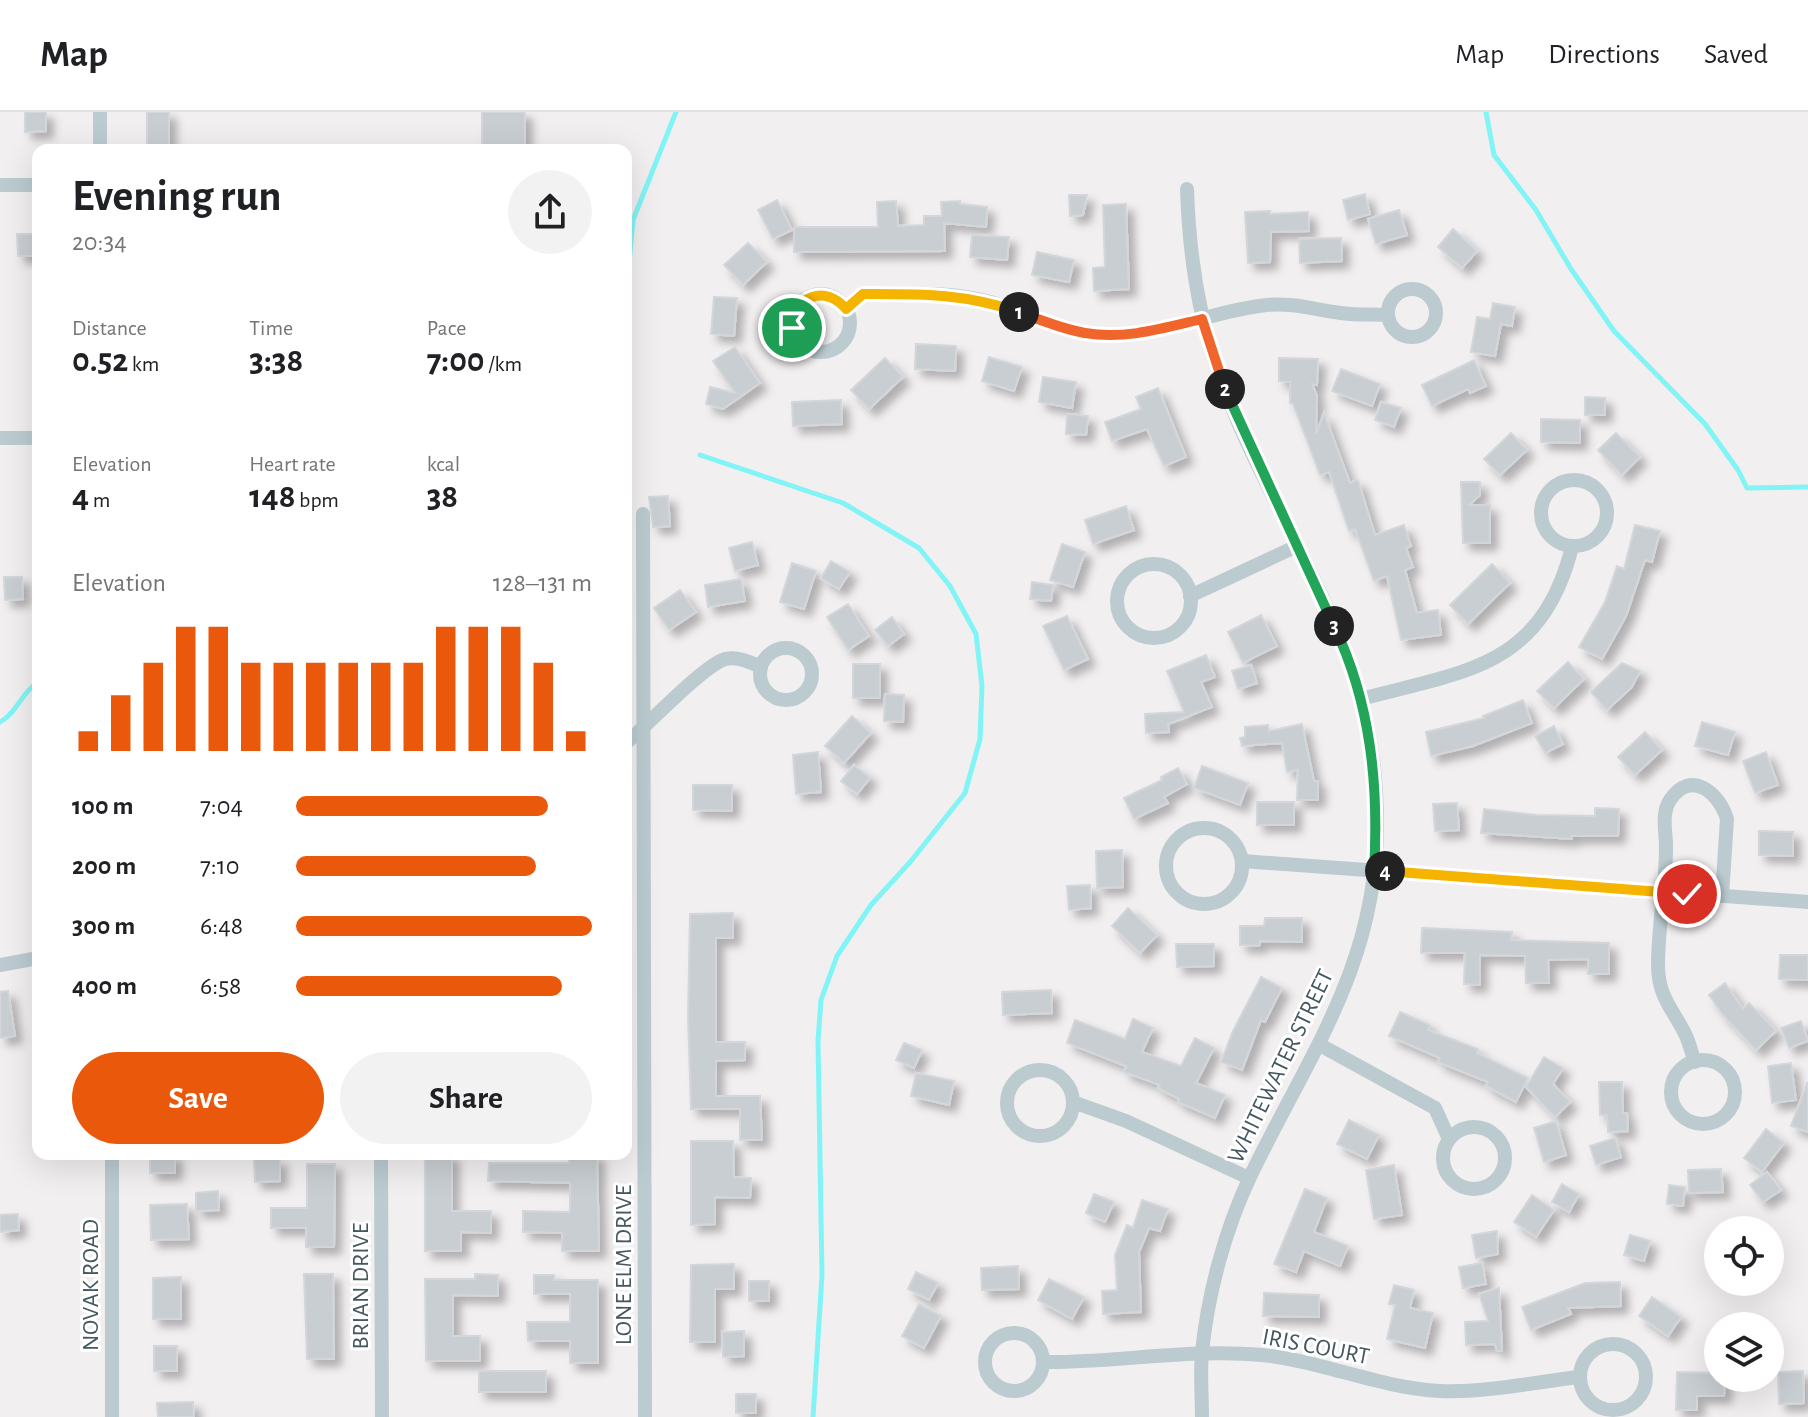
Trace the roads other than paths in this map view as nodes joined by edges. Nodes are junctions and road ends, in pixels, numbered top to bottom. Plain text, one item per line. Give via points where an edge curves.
1 (100, 112) edge
2 (100, 144) edge
3 (0, 185) edge
4 (32, 185) edge
5 (1187, 189) dead end
6 (846, 309) junction
7 (1387, 315) dead end
8 (1202, 319) junction
9 (0, 438) edge
10 (32, 438) edge
11 (643, 514) dead end
12 (1297, 546) junction
13 (1572, 547) junction
14 (1190, 596) junction
15 (761, 667) dead end
16 (1361, 699) junction
17 (642, 729) junction
18 (632, 738) edge
19 (1242, 861) junction
20 (1374, 871) junction
21 (1665, 893) junction
22 (1722, 896) junction
23 (1808, 902) edge
24 (32, 959) edge
25 (0, 965) edge
26 (1320, 1045) junction
27 (1695, 1062) junction
28 (1073, 1102) junction
29 (1449, 1139) junction
30 (112, 1160) edge
31 (381, 1160) edge
32 (1249, 1178) junction
33 (1201, 1355) junction
34 (1044, 1362) junction
35 (1579, 1377) junction
36 (112, 1417) edge
37 (382, 1417) edge
38 (645, 1417) edge
39 (1202, 1417) edge

1 - 2 street
3 - 4 street
5 - 8 street, WHITEWATER STREET
6 - 6 street via 824,295 807,298 795,310 795,336 816,352 834,349 847,336
6 - 8 street via 863,294 963,296 1071,329 1111,335
7 - 8 street via 1292,304
8 - 12 street, WHITEWATER STREET via 1236,418
9 - 10 street
11 - 17 street, LONE ELM DRIVE
12 - 14 street
12 - 16 street, WHITEWATER STREET via 1341,640
13 - 13 street via 1601,533 1608,512 1600,492 1581,480 1551,489 1541,508 1552,538
13 - 16 street via 1547,611 1515,646 1469,670
14 - 14 street via 1174,570 1153,564 1125,578 1117,607 1127,628 1159,638 1187,619
15 - 17 street via 728,658 711,666
16 - 20 street, WHITEWATER STREET via 1375,777
17 - 18 street
17 - 38 street, LONE ELM DRIVE
19 - 19 street via 1236,886 1216,902 1203,904 1179,895 1167,873 1176,839 1198,828 1222,832
19 - 20 street
20 - 21 street
20 - 26 street, WHITEWATER STREET via 1354,965
21 - 22 street
21 - 22 street via 1667,806 1683,788 1702,786 1718,799 1727,819
21 - 27 street via 1661,989
22 - 23 street
24 - 25 street
26 - 29 street via 1435,1108
26 - 32 street, WHITEWATER STREET
27 - 27 street via 1677,1074 1671,1095 1681,1115 1711,1123 1728,1112 1734,1084 1723,1067
28 - 28 street via 1059,1077 1032,1071 1015,1081 1008,1110 1018,1128 1049,1135 1066,1122
28 - 32 street
29 - 29 street via 1442,1157 1455,1183 1474,1189 1500,1176 1505,1155 1497,1136 1467,1127
30 - 36 street, NOVAK ROAD
31 - 37 street, BRIAN DRIVE
32 - 33 street, WHITEWATER STREET via 1218,1268
33 - 34 street, IRIS COURT
33 - 35 street, IRIS COURT via 1298,1360 1440,1391
33 - 39 street, WHITEWATER STREET
34 - 34 street via 1029,1336 1010,1333 992,1342 984,1361 990,1379 1014,1392 1038,1380
35 - 35 street via 1595,1406 1616,1411 1637,1401 1646,1381 1642,1360 1615,1344 1594,1349

